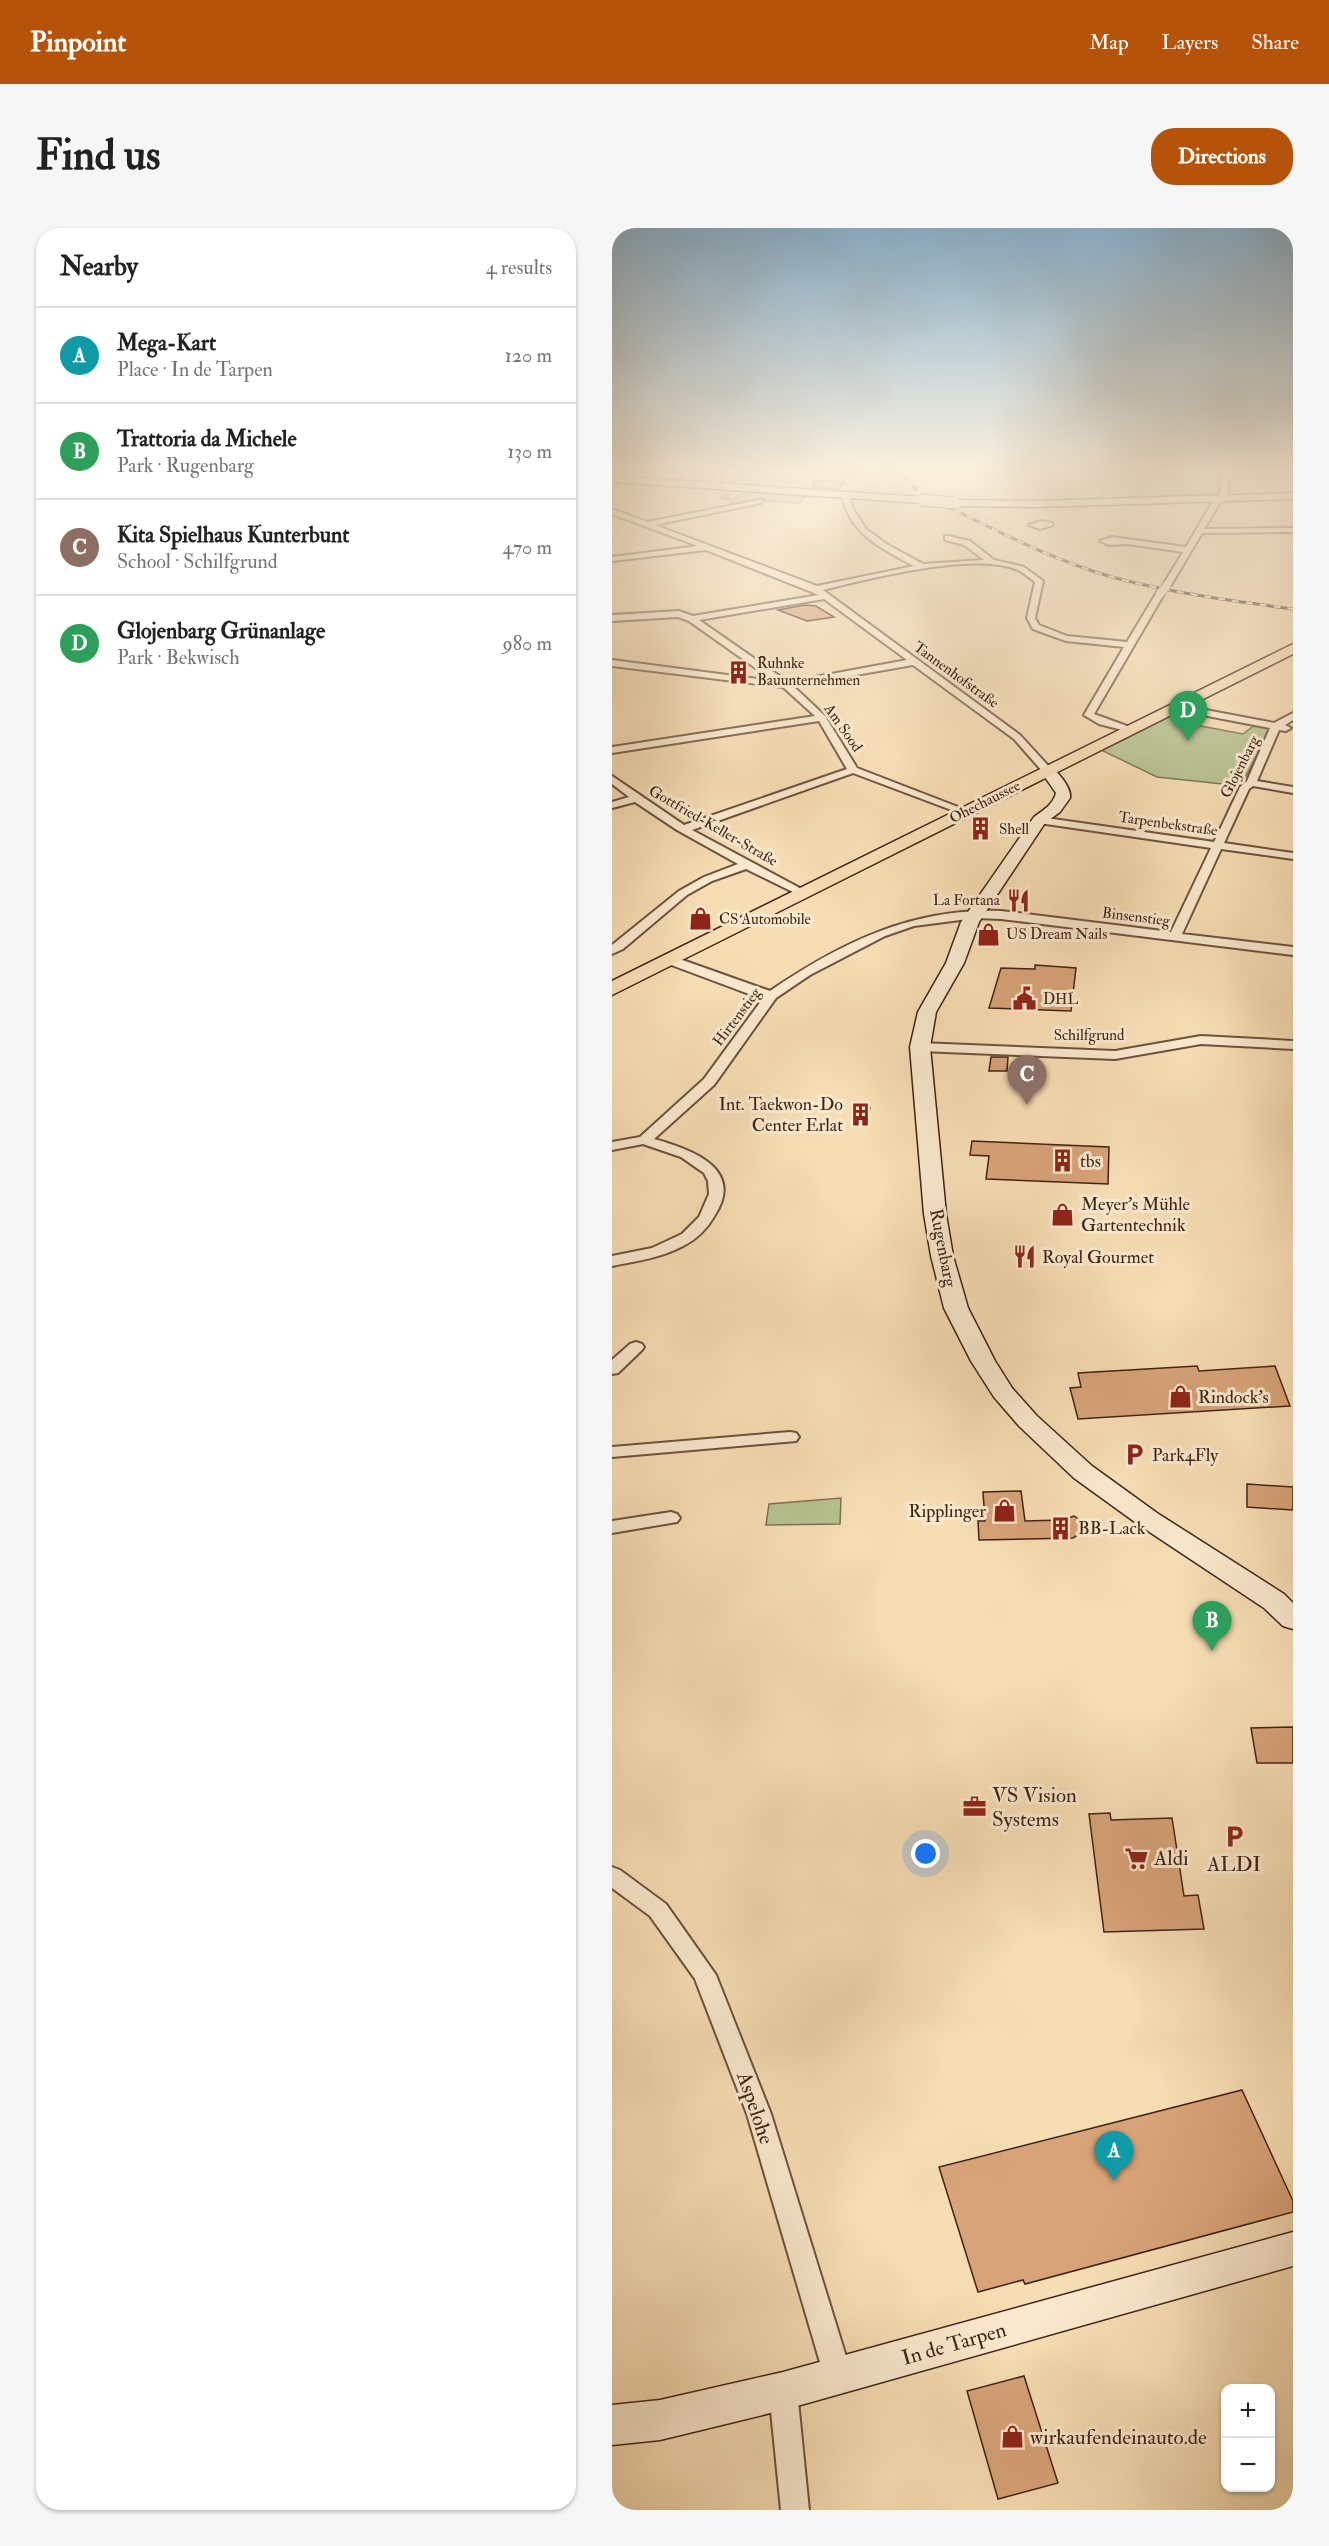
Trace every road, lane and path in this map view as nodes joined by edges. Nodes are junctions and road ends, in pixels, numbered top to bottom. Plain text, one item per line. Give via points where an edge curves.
1 (782, 576) edge
2 (875, 576) edge
3 (1034, 576) edge
4 (1172, 576) edge
5 (816, 590) junction
6 (826, 596) junction
7 (612, 618) edge
8 (692, 619) junction
9 (1130, 645) junction
10 (1293, 648) edge
11 (913, 662) junction
12 (612, 663) edge
13 (786, 686) junction
14 (1174, 707) junction
15 (1293, 716) edge
16 (822, 718) junction
17 (1276, 726) junction
18 (1130, 729) junction
19 (1293, 729) edge
20 (612, 750) edge
21 (853, 770) junction
22 (1047, 770) junction
23 (612, 779) edge
24 (1251, 783) junction
25 (1293, 790) edge
26 (635, 799) junction
27 (612, 805) edge
28 (966, 812) junction
29 (1039, 820) junction
30 (684, 829) junction
31 (1217, 846) junction
32 (1293, 856) edge
33 (746, 865) junction
34 (803, 893) junction
35 (976, 914) junction
36 (1175, 937) junction
37 (612, 950) edge
38 (1293, 951) edge
39 (670, 960) junction
40 (612, 989) edge
41 (772, 995) junction
42 (1293, 1045) edge
43 (920, 1047) junction
44 (644, 1140) junction
45 (612, 1146) edge
46 (612, 1261) edge
47 (636, 1347) dead end
48 (612, 1369) edge
49 (790, 1437) dead end
50 (612, 1452) edge
51 (671, 1518) dead end
52 (612, 1527) edge
53 (1293, 1619) edge
54 (612, 1876) edge
55 (1293, 2249) edge
56 (838, 2376) junction
57 (783, 2391) junction
58 (612, 2425) edge
59 (795, 2510) edge

1 - 5 street, Tannenhofstraße
2 - 5 street
3 - 9 street via 1039,581 1031,618 1035,627 1066,638
4 - 9 street, bridge
5 - 6 street, Tannenhofstraße
6 - 8 street
6 - 11 street, Tannenhofstraße
7 - 8 street, Am Sood via 680,614
8 - 13 street, Am Sood
9 - 18 street via 1089,715
10 - 14 main road, Ohechaussee
11 - 13 street
11 - 22 street, Tannenhofstraße via 1017,737
12 - 13 street
13 - 16 street, Am Sood
14 - 17 street
14 - 18 main road, Ohechaussee
15 - 17 street, Glojenbarg
16 - 20 street
16 - 21 street, Am Sood
17 - 19 street
17 - 24 street, Glojenbarg
18 - 22 main road, Ohechaussee
21 - 28 street, Am Sood
21 - 30 street
22 - 28 main road, Ohechaussee
22 - 29 street, Rugenbarg via 1064,793 1052,811
23 - 26 street, Gottfried-Keller-Straße
24 - 25 street
24 - 31 street, Glojenbarg via 1245,787
26 - 27 street
26 - 30 street, Gottfried-Keller-Straße
28 - 34 main road, Ohechaussee
29 - 31 street, Tarpenbekstraße
29 - 35 street, Rugenbarg
30 - 33 street, Gottfried-Keller-Straße
31 - 32 street, Tarpenbekstraße
31 - 36 street, Glojenbarg
33 - 34 street, Gottfried-Keller-Straße
33 - 37 street via 683,893
34 - 39 main road, Ohechaussee
35 - 36 street, Binsenstieg
35 - 41 street, Hirtenstieg via 921,921 881,933 806,972
35 - 43 street, Rugenbarg via 955,963 927,1012
36 - 38 street, Binsenstieg
39 - 40 main road, Ohechaussee
39 - 41 street
41 - 44 street, Hirtenstieg via 709,1082
42 - 43 street, Schilfgrund via 1201,1040 1115,1055
43 - 53 street, Rugenbarg via 942,1256 956,1308 996,1382 1028,1421 1083,1472 1148,1520 1274,1601
44 - 45 street
44 - 46 street via 684,1152 704,1163 717,1181 717,1199 702,1225 683,1241 648,1254
47 - 48 street
49 - 50 street
51 - 52 street
54 - 56 street, Aspelohe via 658,1910 705,1975 759,2114
55 - 56 street, In de Tarpen
56 - 57 street, In de Tarpen
57 - 58 street, In de Tarpen via 660,2420
57 - 59 street

